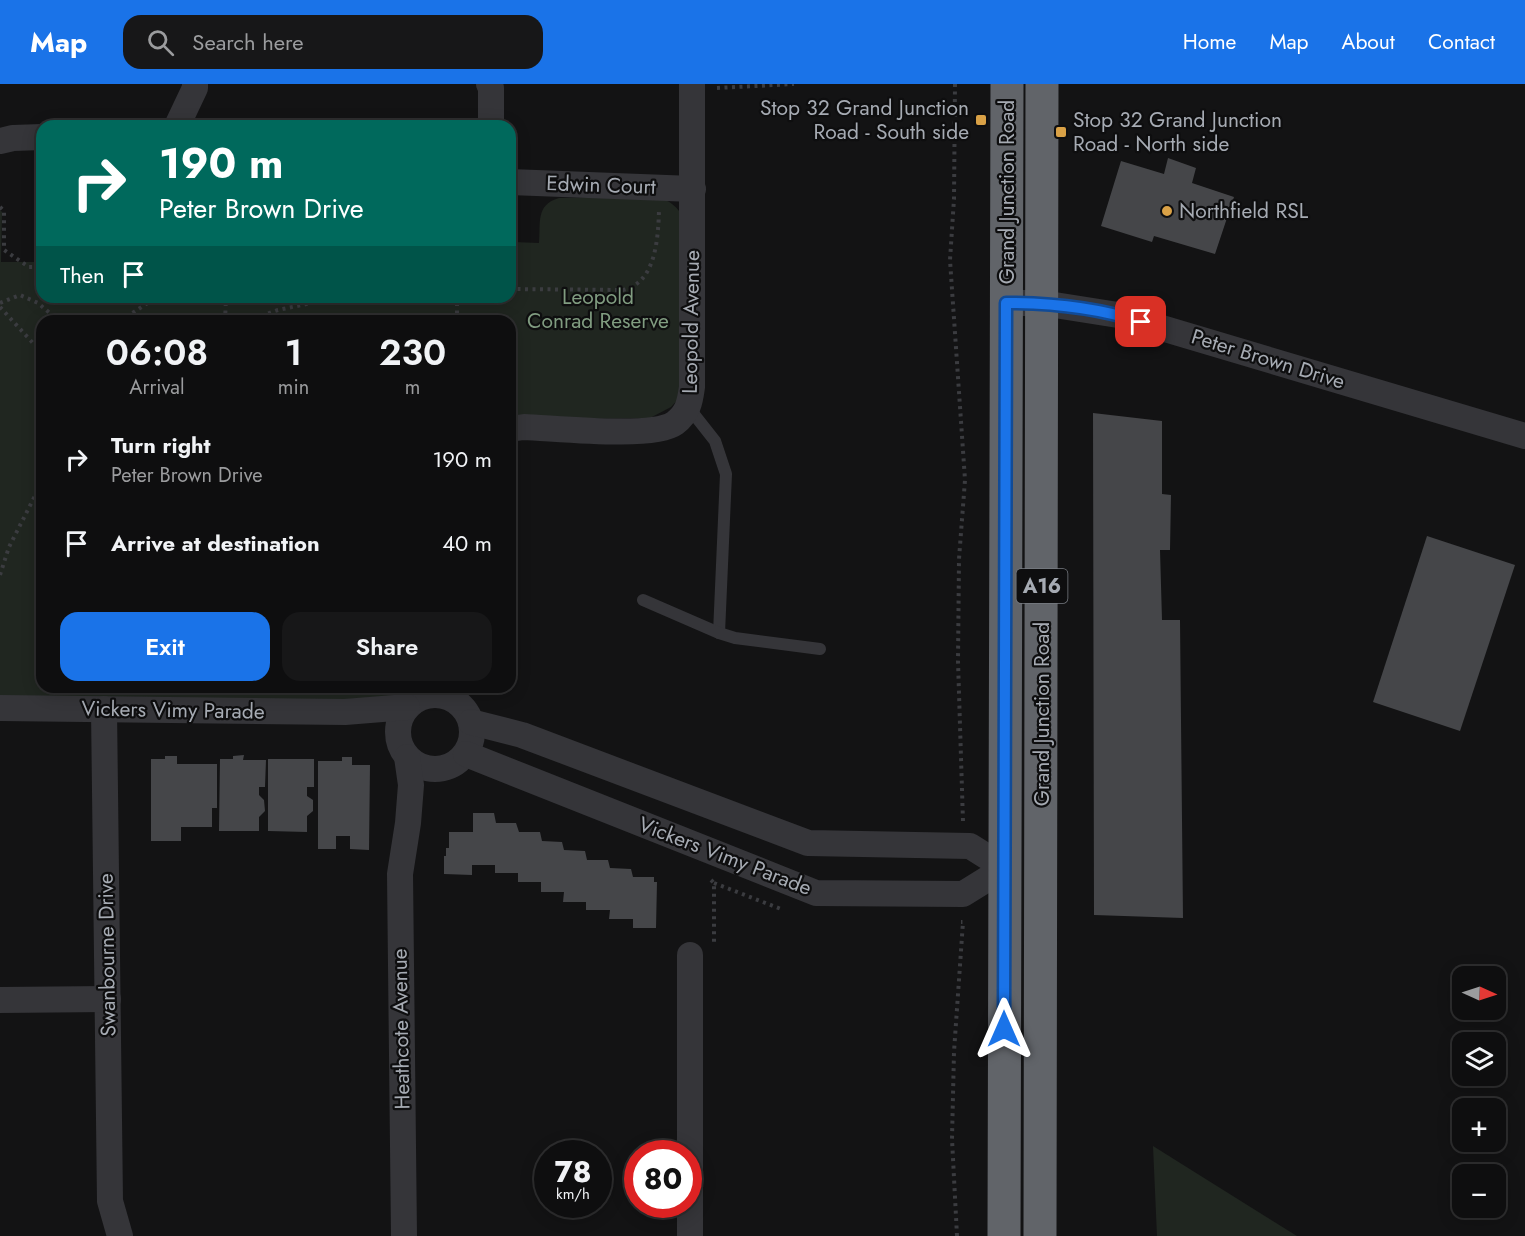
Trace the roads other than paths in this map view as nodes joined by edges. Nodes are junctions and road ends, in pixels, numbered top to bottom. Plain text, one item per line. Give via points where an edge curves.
1 (195, 84) edge
2 (489, 84) edge
3 (1007, 84) edge
4 (1042, 84) edge
5 (692, 86) edge
6 (180, 120) edge
7 (491, 120) edge
8 (36, 137) edge
9 (0, 141) edge
10 (516, 182) edge
11 (693, 189) junction
12 (1006, 303) junction
13 (1042, 303) junction
14 (689, 408) junction
15 (516, 428) edge
16 (1525, 436) edge
17 (643, 600) dead end
18 (718, 633) junction
19 (819, 649) dead end
20 (423, 696) edge
21 (467, 706) edge
22 (0, 708) edge
23 (104, 709) junction
24 (345, 712) junction
25 (403, 747) junction
26 (457, 760) junction
27 (408, 823) junction
28 (1005, 867) junction
29 (1042, 868) junction
30 (690, 955) road end
31 (108, 999) junction
32 (0, 1000) edge
33 (110, 1201) junction
34 (102, 1236) edge
35 (120, 1236) edge
36 (404, 1236) edge
37 (690, 1236) edge
38 (1004, 1236) edge
39 (1040, 1236) edge

1 - 6 street
2 - 7 street
3 - 12 highway, Grand Junction Road / A16
4 - 13 highway, Grand Junction Road / A16
5 - 11 street, Leopold Avenue
8 - 9 street
10 - 11 street, Edwin Court
11 - 14 street, Leopold Avenue
12 - 13 street, Peter Brown Drive
12 - 28 highway, Grand Junction Road / A16
13 - 16 street, Peter Brown Drive via 1118,315
13 - 29 highway, Grand Junction Road / A16
14 - 15 street, Leopold Avenue via 674,424 652,431
14 - 18 lane via 715,441 726,474
17 - 18 lane
18 - 19 lane
20 - 21 street via 449,697
20 - 24 street, Vickers Vimy Parade
20 - 25 street via 401,717
21 - 26 street via 471,744
21 - 28 street, Vickers Vimy Parade via 522,735 808,843 970,846
22 - 23 street, Vickers Vimy Parade
23 - 24 street, Vickers Vimy Parade
23 - 31 street, Swanbourne Drive
24 - 25 street, Vickers Vimy Parade
25 - 26 street via 416,764 426,768 437,769
25 - 27 street, Heathcote Avenue via 411,785
26 - 27 street, Heathcote Avenue via 428,787
26 - 28 street, Vickers Vimy Parade via 816,893 963,894
27 - 36 street, Heathcote Avenue via 400,874
28 - 29 highway
28 - 38 highway, Grand Junction Road / A16
29 - 39 highway, Grand Junction Road / A16
30 - 37 street
31 - 32 street
31 - 33 street, Swanbourne Drive
33 - 34 street, Swanbourne Drive
33 - 35 street, Swanbourne Drive

